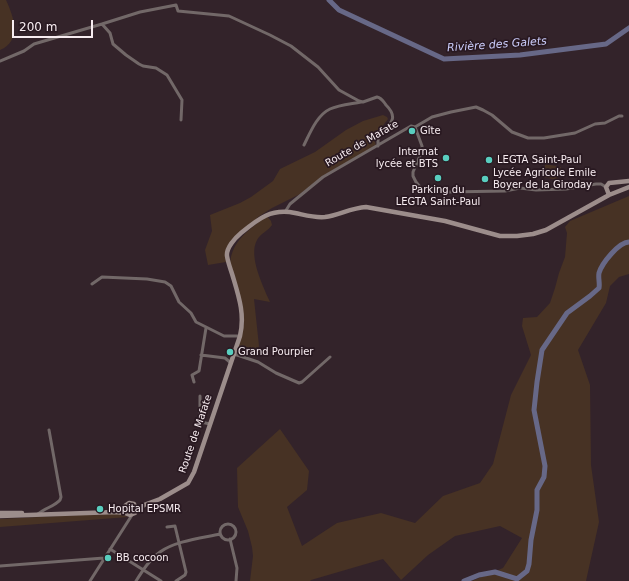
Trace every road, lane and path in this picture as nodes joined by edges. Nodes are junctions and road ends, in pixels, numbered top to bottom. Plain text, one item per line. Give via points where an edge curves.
1 (102, 24) junction
2 (0, 61) edge
3 (363, 102) junction
4 (622, 116) dead end
5 (181, 120) dead end
6 (415, 127) junction
7 (304, 145) dead end
8 (378, 146) junction
9 (629, 181) edge
10 (606, 187) junction
11 (629, 187) edge
12 (609, 194) junction
13 (290, 204) junction
14 (285, 212) junction
15 (291, 212) junction
16 (92, 284) dead end
17 (206, 328) junction
18 (240, 336) junction
19 (234, 354) junction
20 (201, 355) junction
21 (330, 356) dead end
22 (231, 363) junction
23 (194, 382) dead end
24 (200, 396) dead end
25 (210, 424) junction
26 (49, 430) dead end
27 (134, 504) junction
28 (144, 505) junction
29 (125, 506) junction
30 (116, 512) junction
31 (0, 513) edge
32 (130, 513) junction
33 (37, 514) junction
34 (0, 516) edge
35 (167, 527) dead end
36 (220, 534) junction
37 (230, 539) junction
38 (179, 544) junction
39 (110, 549) junction
40 (104, 558) junction
41 (0, 566) edge
42 (143, 570) junction
43 (90, 581) edge
44 (136, 581) edge
45 (161, 581) edge
46 (176, 581) edge
47 (236, 581) edge

1 - 2 street via 34,44
1 - 3 street via 140,12 176,5 178,11 229,16 291,46 318,67 339,90
1 - 5 street via 111,35 113,44 126,55 143,66 156,68 170,78 182,100
3 - 7 street via 329,109 316,122
3 - 8 street via 380,97 392,111 392,122 378,138
4 - 6 street via 605,123 594,124 575,133 544,138 528,138 512,132 487,112 474,107 432,117
6 - 8 street, Route de Mafate via 411,126
6 - 10 street, Route de Mafate via 422,151 413,176 421,188 447,192 505,191 520,188 553,190 596,184
8 - 13 street, Route de Mafate via 324,177
9 - 10 main road, Route de Mafate via 609,183
10 - 12 main road
11 - 12 main road, Route de Mafate
12 - 15 main road, Route de Mafate via 546,230 518,236 500,236 445,221 373,207 355,208 321,217
13 - 14 street, Route de Mafate
13 - 15 street
14 - 15 main road, Route de Mafate
14 - 18 main road, Route de Mafate via 271,213 256,222 238,235 228,251 242,315
16 - 17 street via 102,277 165,282 171,286 179,302 191,313 195,322
17 - 18 street via 224,336
17 - 20 street
18 - 19 main road, Route de Mafate
19 - 21 street via 258,362 299,383
19 - 22 main road, Route de Mafate
20 - 22 street via 226,358
20 - 23 street via 200,371 192,375
22 - 25 main road, Route de Mafate
24 - 25 street via 200,420
25 - 28 main road, Route de Mafate via 188,483
26 - 33 street via 61,496 59,502
27 - 28 main road, Route de Mafate
27 - 29 main road, Route de Mafate via 129,503
27 - 32 main road via 136,507
28 - 32 main road, Route de Mafate
29 - 30 main road
29 - 32 main road
30 - 32 main road
30 - 33 main road
31 - 33 main road
32 - 39 street
33 - 34 main road
35 - 38 street via 175,526
36 - 37 street via 225,539
36 - 37 street via 224,526 232,526 235,534
36 - 38 street
37 - 47 street via 237,568
38 - 42 street via 160,552
38 - 46 street via 186,572
39 - 40 street
39 - 42 street
40 - 41 street
40 - 43 street
42 - 44 street
42 - 45 street

